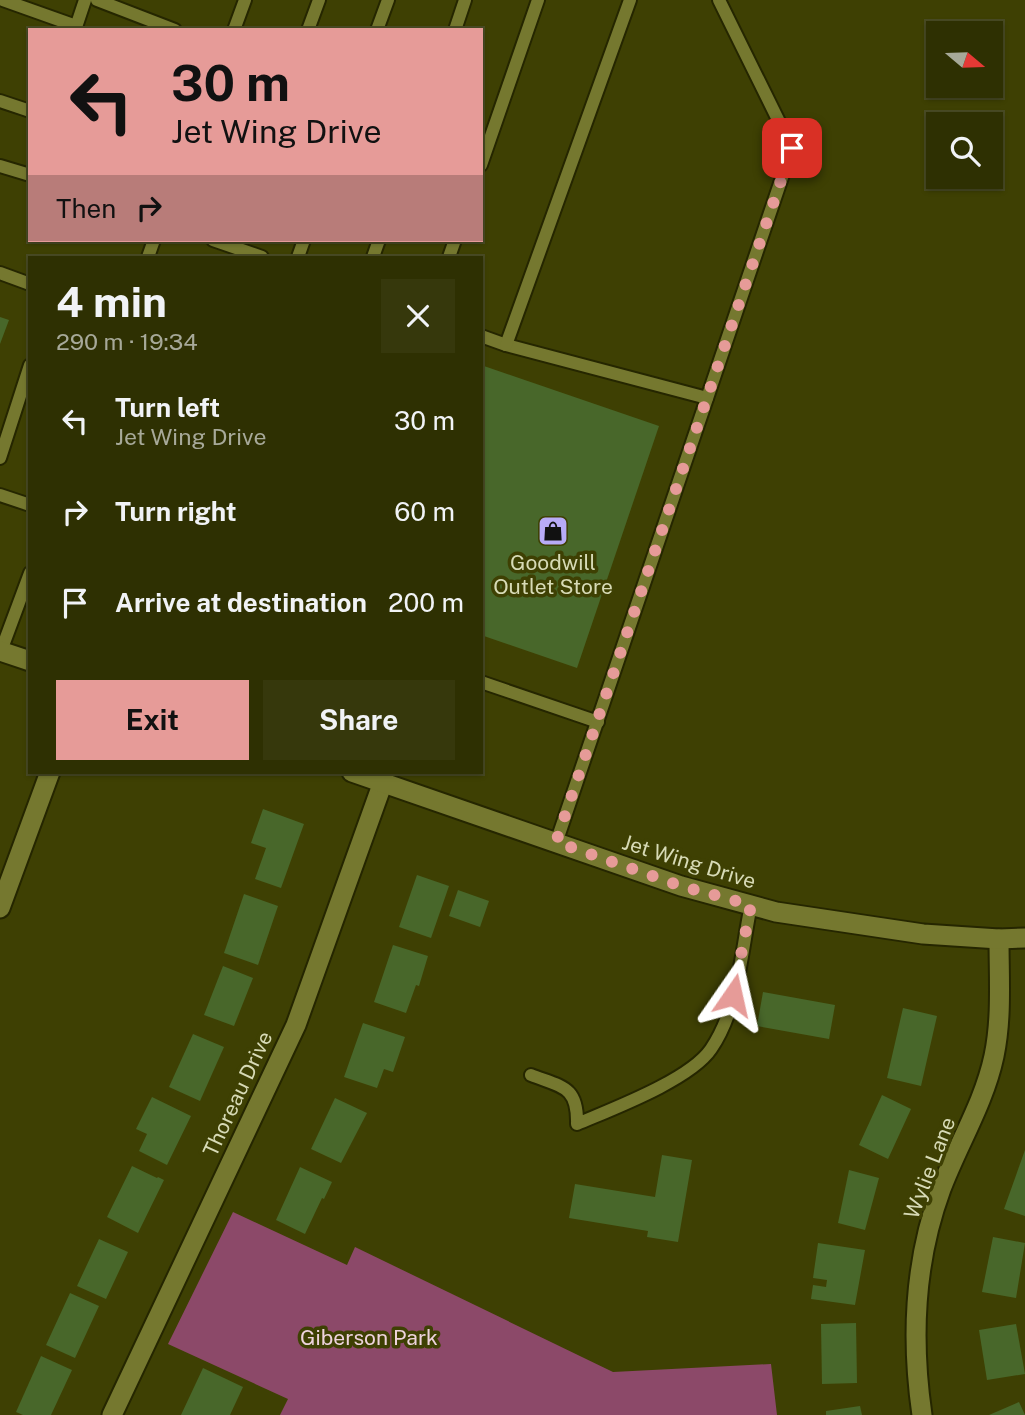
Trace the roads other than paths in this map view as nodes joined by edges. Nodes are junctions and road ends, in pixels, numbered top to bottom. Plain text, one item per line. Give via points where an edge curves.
1 (3, 0) edge
2 (85, 0) edge
3 (97, 0) edge
4 (245, 0) edge
5 (319, 0) edge
6 (388, 0) edge
7 (465, 0) edge
8 (538, 0) edge
9 (630, 0) edge
10 (719, 0) edge
11 (75, 28) edge
12 (171, 28) edge
13 (235, 28) edge
14 (309, 28) edge
15 (378, 28) edge
16 (455, 28) edge
17 (0, 101) edge
18 (28, 110) edge
19 (483, 159) edge
20 (0, 166) edge
21 (28, 172) edge
22 (235, 243) edge
23 (260, 256) edge
24 (0, 273) edge
25 (28, 283) edge
26 (483, 337) edge
27 (506, 345) junction
28 (28, 371) edge
29 (707, 398) junction
30 (0, 458) edge
31 (0, 495) edge
32 (28, 504) edge
33 (28, 578) edge
34 (0, 651) edge
35 (28, 660) edge
36 (483, 683) edge
37 (598, 722) junction
38 (49, 774) edge
39 (358, 774) edge
40 (383, 782) junction
41 (556, 842) junction
42 (751, 905) junction
43 (0, 908) edge
44 (1025, 938) edge
45 (999, 939) junction
46 (531, 1076) dead end
47 (112, 1415) edge
48 (922, 1415) edge

1 - 11 lane
2 - 11 lane
3 - 12 lane
4 - 13 lane
5 - 14 lane
6 - 15 lane
7 - 16 lane
8 - 19 lane
9 - 27 lane
10 - 29 lane via 792,148
17 - 18 lane
20 - 21 lane
22 - 23 lane
24 - 25 lane
26 - 27 lane
27 - 29 lane
28 - 30 lane
29 - 37 lane
31 - 32 lane
33 - 34 lane
34 - 35 street
36 - 37 lane
37 - 41 lane
38 - 43 street
39 - 40 street, Jet Wing Drive
40 - 41 street, Jet Wing Drive
40 - 47 street, Thoreau Drive via 296,1025
41 - 42 street, Jet Wing Drive
42 - 45 street, Jet Wing Drive via 843,924
42 - 46 lane via 724,1027 710,1051 683,1074 576,1124 577,1105 567,1088
44 - 45 street, Jet Wing Drive
45 - 48 street, Wylie Lane via 995,1054 987,1084 941,1190 918,1285 914,1331

